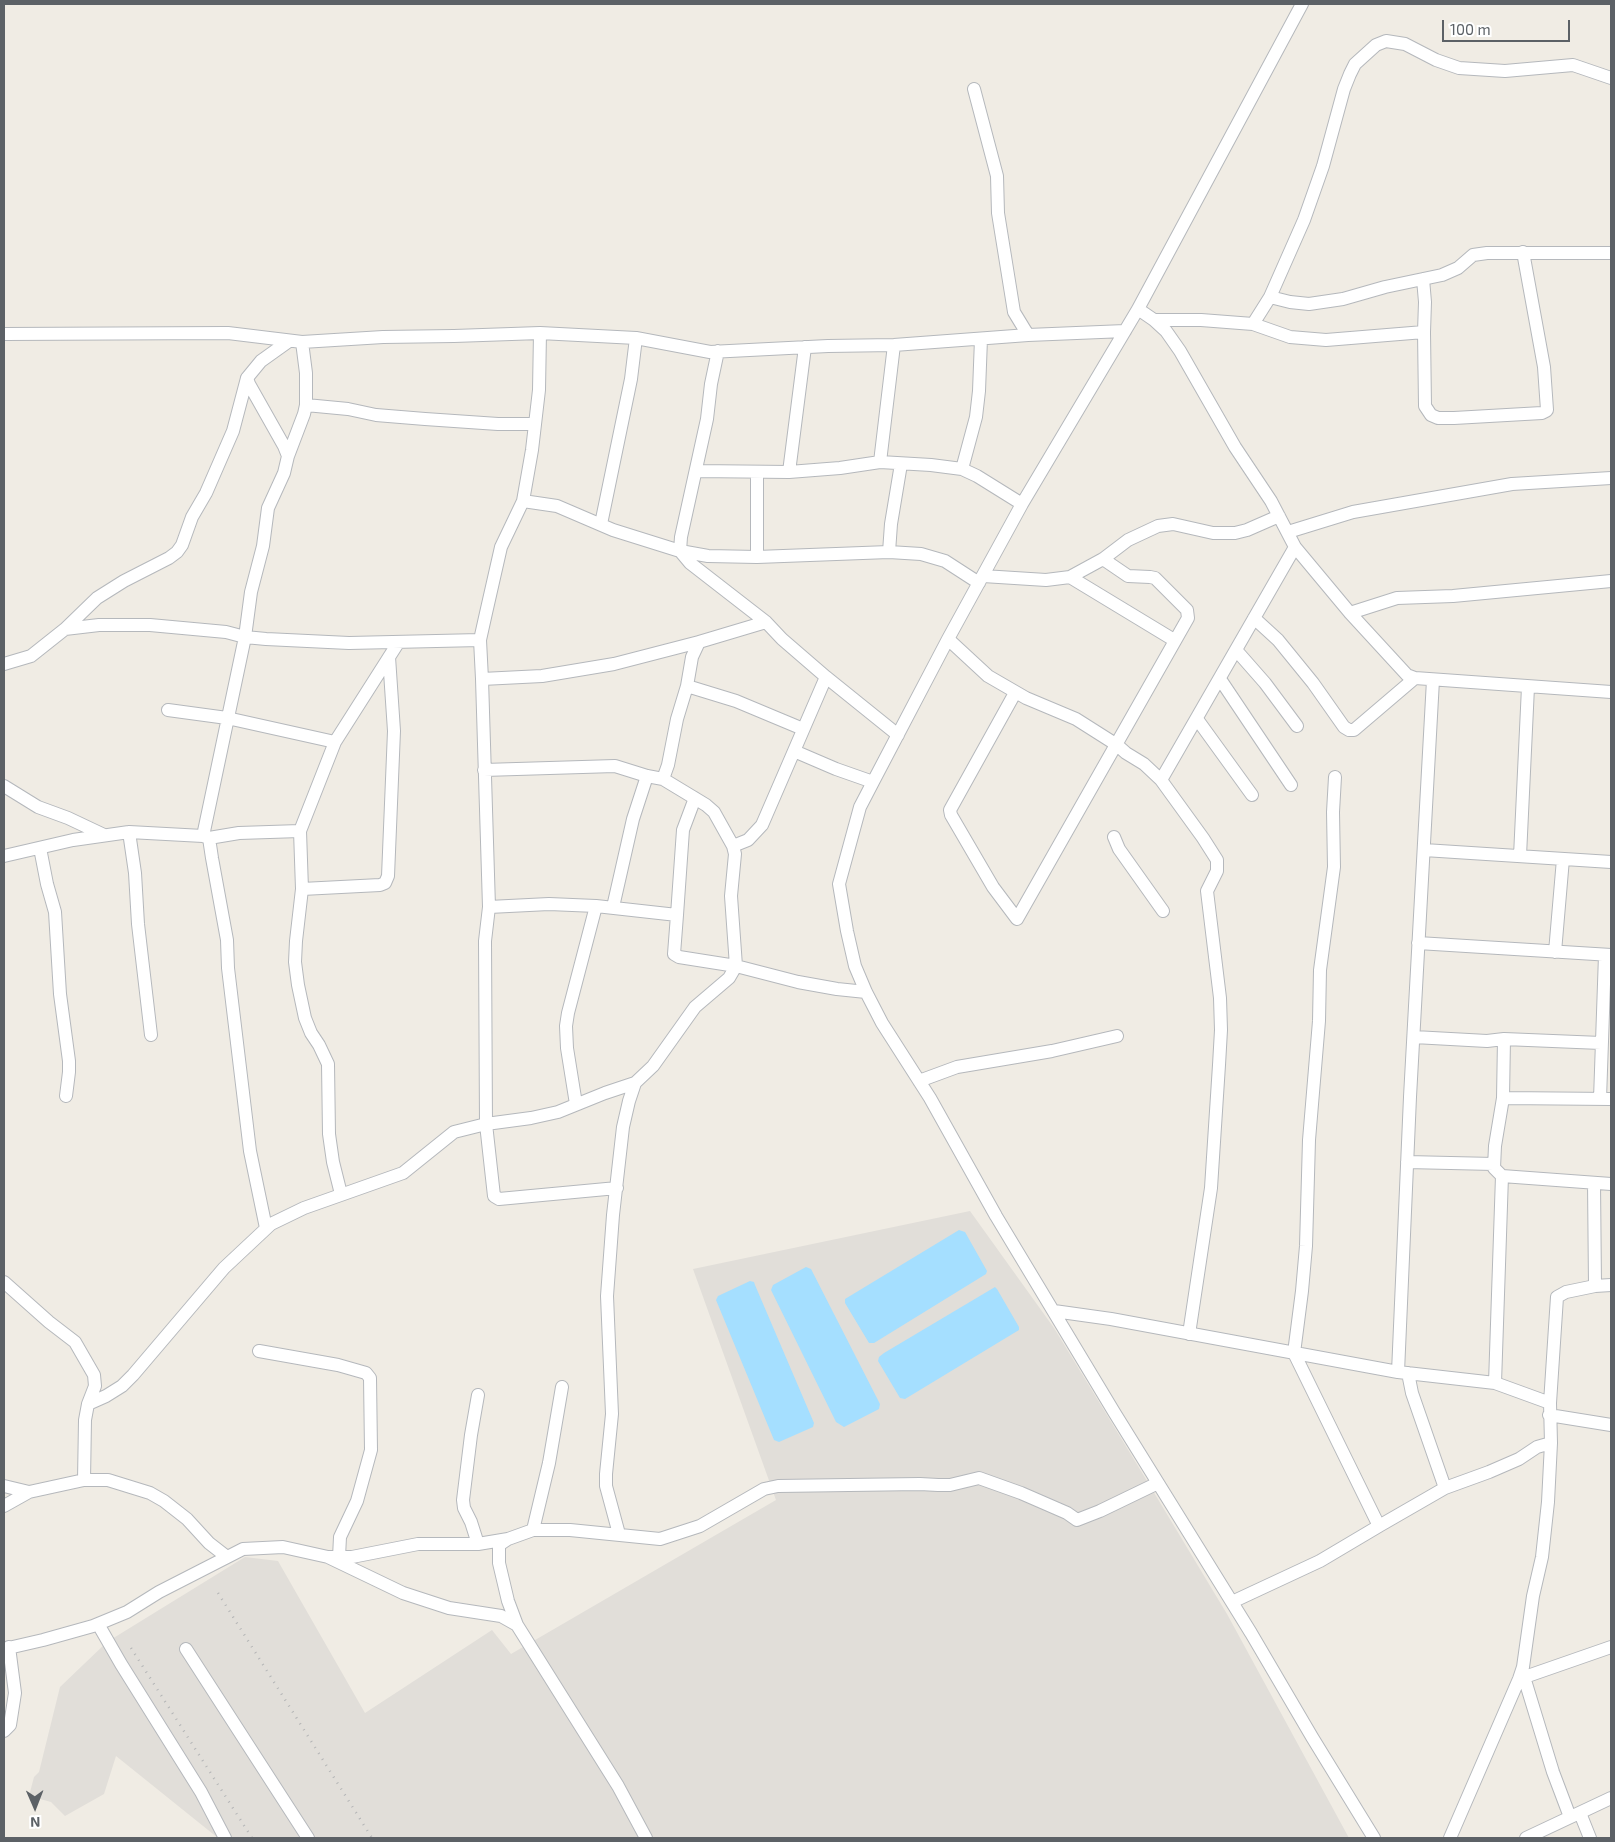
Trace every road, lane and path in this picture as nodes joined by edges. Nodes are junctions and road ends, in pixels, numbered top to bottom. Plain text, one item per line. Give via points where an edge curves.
1 (1302, 4) edge
2 (1611, 78) edge
3 (974, 89) dead end
4 (1523, 252) junction
5 (1611, 253) edge
6 (1423, 279) junction
7 (1270, 297) junction
8 (1138, 309) junction
9 (1154, 320) junction
10 (1253, 324) junction
11 (1125, 331) junction
12 (1424, 332) junction
13 (540, 333) junction
14 (4, 334) edge
15 (1028, 335) junction
16 (636, 338) junction
17 (981, 339) junction
18 (289, 341) junction
19 (302, 342) junction
20 (894, 345) junction
21 (805, 347) junction
22 (718, 351) junction
23 (247, 378) junction
24 (306, 405) junction
25 (535, 424) junction
26 (288, 456) junction
27 (880, 462) junction
28 (901, 464) junction
29 (962, 469) junction
30 (696, 471) junction
31 (757, 472) junction
32 (788, 472) junction
33 (1611, 478) edge
34 (523, 501) junction
35 (1022, 504) junction
36 (1279, 516) junction
37 (601, 524) junction
38 (1288, 532) junction
39 (1295, 547) junction
40 (680, 551) junction
41 (889, 552) junction
42 (757, 557) junction
43 (1104, 559) junction
44 (1070, 577) junction
45 (981, 580) junction
46 (1611, 581) edge
47 (1350, 613) junction
48 (1254, 618) junction
49 (766, 622) junction
50 (65, 629) junction
51 (245, 637) junction
52 (948, 639) junction
53 (480, 640) junction
54 (1174, 640) junction
55 (699, 642) junction
56 (398, 643) junction
57 (1236, 650) junction
58 (389, 657) junction
59 (4, 664) edge
60 (826, 677) junction
61 (1415, 678) junction
62 (1220, 679) junction
63 (482, 680) junction
64 (1433, 680) junction
65 (687, 686) junction
66 (1528, 687) junction
67 (1611, 692) edge
68 (1015, 693) junction
69 (168, 710) dead end
70 (227, 718) junction
71 (1197, 718) junction
72 (1297, 726) dead end
73 (803, 729) junction
74 (898, 735) junction
75 (335, 742) junction
76 (1117, 744) junction
77 (794, 751) junction
78 (484, 770) junction
79 (647, 776) junction
80 (1335, 777) dead end
81 (663, 780) junction
82 (1162, 780) junction
83 (873, 782) junction
84 (1291, 785) dead end
85 (4, 786) edge
86 (1252, 795) dead end
87 (695, 798) junction
88 (300, 831) junction
89 (129, 832) junction
90 (104, 835) junction
91 (206, 837) junction
92 (1114, 837) dead end
93 (733, 846) junction
94 (40, 848) junction
95 (1424, 850) junction
96 (4, 856) edge
97 (1520, 856) junction
98 (1563, 859) junction
99 (1611, 862) edge
100 (302, 889) junction
101 (596, 906) junction
102 (489, 907) junction
103 (613, 908) junction
104 (1163, 912) dead end
105 (677, 915) junction
106 (1418, 943) junction
107 (1555, 952) junction
108 (1608, 955) edge
109 (736, 966) junction
110 (866, 992) junction
111 (151, 1035) dead end
112 (1117, 1036) dead end
113 (1414, 1037) junction
114 (1504, 1039) junction
115 (1601, 1043) junction
116 (919, 1081) junction
117 (635, 1084) junction
118 (66, 1096) dead end
119 (1503, 1098) junction
120 (1606, 1099) edge
121 (576, 1104) junction
122 (486, 1124) junction
123 (1407, 1162) junction
124 (1494, 1164) junction
125 (1502, 1176) junction
126 (1594, 1183) junction
127 (1611, 1184) edge
128 (617, 1188) junction
129 (341, 1194) junction
130 (266, 1228) junction
131 (4, 1282) edge
132 (1611, 1285) edge
133 (1595, 1286) junction
134 (1054, 1311) junction
135 (1189, 1334) junction
136 (259, 1351) dead end
137 (1294, 1353) junction
138 (1403, 1372) junction
139 (1496, 1383) junction
140 (562, 1387) dead end
141 (478, 1395) dead end
142 (88, 1404) junction
143 (1549, 1409) junction
144 (1611, 1425) edge
145 (1551, 1443) junction
146 (84, 1480) junction
147 (1158, 1483) junction
148 (4, 1486) edge
149 (1444, 1488) junction
150 (29, 1492) junction
151 (4, 1506) edge
152 (1380, 1526) junction
153 (533, 1530) junction
154 (619, 1534) junction
155 (508, 1539) junction
156 (478, 1544) junction
157 (227, 1557) junction
158 (334, 1557) junction
159 (1232, 1602) junction
160 (98, 1624) junction
161 (517, 1625) junction
162 (1611, 1647) edge
163 (6, 1648) edge
164 (186, 1649) dead end
165 (1522, 1678) junction
166 (4, 1731) edge
167 (1611, 1798) edge
168 (1575, 1815) junction
169 (225, 1838) edge
170 (308, 1838) edge
171 (646, 1838) edge
172 (1374, 1838) edge
173 (1450, 1838) edge
174 (1526, 1838) edge
175 (1590, 1838) edge

1 - 8 street
2 - 7 street via 1574,65 1505,72 1459,68 1405,44 1386,41 1376,45 1355,64 1350,74 1304,220
3 - 15 street via 997,176 998,212 1014,312
4 - 5 street
4 - 6 street via 1473,256 1452,271
4 - 12 street via 1544,367 1546,411 1454,418 1431,415 1425,406
6 - 7 street via 1309,304
6 - 12 street
7 - 10 street
8 - 9 street
8 - 11 street
9 - 10 street
9 - 36 street via 1180,351
10 - 12 street via 1290,337 1326,340
11 - 15 street
11 - 35 street
13 - 16 street
13 - 19 street
13 - 25 street
14 - 18 street via 228,333
15 - 17 street
16 - 22 street
16 - 37 street via 631,379
17 - 20 street
17 - 29 street via 976,418
18 - 19 street
18 - 23 street via 261,361
19 - 24 street
20 - 21 street
20 - 27 street
21 - 22 street
21 - 32 street
22 - 30 street
23 - 26 street
23 - 50 street via 233,431 177,552 97,598
24 - 25 street via 406,417
24 - 26 street
25 - 34 street
26 - 51 street via 268,508
27 - 28 street
27 - 32 street
28 - 29 street
28 - 41 street
29 - 35 street
30 - 31 street
30 - 40 street
31 - 32 street
31 - 42 street
33 - 38 street via 1512,484 1353,512
34 - 37 street via 557,506
34 - 53 street via 501,547
35 - 45 street
36 - 38 street
36 - 43 street via 1235,533 1173,524 1158,526 1128,540
37 - 40 street
38 - 39 street
39 - 47 street
39 - 48 street
40 - 42 street via 708,556
40 - 49 street via 690,563
41 - 42 street
41 - 45 street via 934,556
43 - 44 street
43 - 54 street via 1128,576 1156,578 1187,610 1188,618
44 - 45 street
44 - 54 street
45 - 52 street
46 - 47 street via 1397,598
47 - 61 street via 1401,670
48 - 57 street
48 - 61 street via 1278,640 1349,730 1354,730
49 - 55 street
49 - 60 street
50 - 51 street via 150,625 226,632
50 - 59 street via 31,656
51 - 56 street
51 - 70 street
52 - 68 street via 988,676
52 - 74 street
53 - 56 street
53 - 63 street
54 - 76 street
55 - 63 street via 614,664 542,676
55 - 65 street via 692,657
56 - 58 street
57 - 62 street
57 - 72 street
58 - 75 street
58 - 100 street via 394,731 388,876 380,885
60 - 73 street
60 - 74 street
61 - 64 street
62 - 71 street
62 - 84 street
63 - 78 street
64 - 66 street
64 - 95 street
65 - 73 street via 736,701
65 - 81 street
66 - 67 street
66 - 97 street
68 - 76 street via 1076,719
68 - 76 street via 950,810 993,887 1017,918
69 - 70 street
70 - 75 street
70 - 91 street
71 - 82 street
71 - 86 street
73 - 77 street
74 - 83 street
75 - 88 street
76 - 82 street
77 - 83 street
77 - 93 street via 762,825 748,840
78 - 79 street via 614,766
78 - 102 street
79 - 81 street
79 - 103 street via 633,819
80 - 137 street via 1334,867 1320,970 1306,1246
81 - 87 street
82 - 135 street via 1212,852 1218,866 1207,891 1220,998 1215,1137
83 - 110 street via 860,807 839,884 855,966
85 - 90 street via 38,807
87 - 93 street via 714,812
87 - 105 street via 683,830
88 - 91 street
88 - 100 street
89 - 90 street
89 - 91 street
89 - 111 street
90 - 94 street
91 - 130 street via 227,940 250,1151
92 - 104 street
93 - 109 street
94 - 96 street
94 - 118 street via 55,912 69,1067
95 - 97 street
95 - 106 street
97 - 98 street
98 - 99 street
98 - 107 street
100 - 129 street via 295,962 298,986 311,1034 328,1064 329,1134
101 - 102 street
101 - 103 street
101 - 121 street via 566,1026
102 - 122 street via 486,941
103 - 105 street
105 - 109 street via 674,954
106 - 107 street
106 - 113 street
107 - 108 street
108 - 115 street
109 - 110 street via 798,982
109 - 117 street via 729,978 695,1007 653,1066
110 - 116 street
112 - 116 street via 956,1067
113 - 114 street
113 - 123 street
114 - 115 street
114 - 119 street
115 - 120 street
116 - 134 street
117 - 121 street
117 - 128 street via 623,1127
119 - 120 street
119 - 124 street
121 - 122 street via 531,1118
122 - 128 street via 496,1198
122 - 129 street via 454,1132 403,1173
123 - 124 street
123 - 138 street
124 - 125 street
125 - 126 street
125 - 139 street
126 - 127 street
126 - 133 street
128 - 154 street via 607,1296 612,1414 606,1474
129 - 130 street via 304,1208
130 - 142 street via 224,1268 122,1386
131 - 142 street via 79,1347 94,1375 96,1386
132 - 133 street
133 - 143 street via 1562,1292 1557,1297
134 - 135 street
134 - 147 street
135 - 137 street
136 - 158 street via 338,1365 366,1373 370,1378 371,1450 357,1501
137 - 138 street
137 - 152 street
138 - 139 street
138 - 149 street
139 - 143 street
140 - 153 street
141 - 156 street via 463,1500
142 - 146 street
143 - 144 street
143 - 145 street
145 - 149 street via 1489,1472
145 - 165 street via 1542,1557 1533,1596
146 - 150 street
146 - 157 street via 108,1480 164,1501
147 - 154 street via 1077,1520 1022,1493 979,1478 950,1485 778,1486 764,1489 700,1526 669,1537 660,1539
147 - 159 street
148 - 150 street
149 - 152 street
150 - 151 street
152 - 159 street via 1320,1561
153 - 154 street
153 - 155 street
155 - 156 street
155 - 161 street via 499,1545 499,1563
156 - 158 street via 418,1544 352,1557
157 - 158 street via 243,1550 283,1547
157 - 160 street
158 - 161 street via 403,1593 449,1608 501,1616
159 - 172 street
160 - 163 street
160 - 169 street via 201,1792
161 - 171 street via 618,1786
162 - 165 street
163 - 166 street via 15,1693 10,1725
164 - 170 street
165 - 168 street via 1553,1772
165 - 173 street
167 - 168 street
168 - 174 street
168 - 175 street

